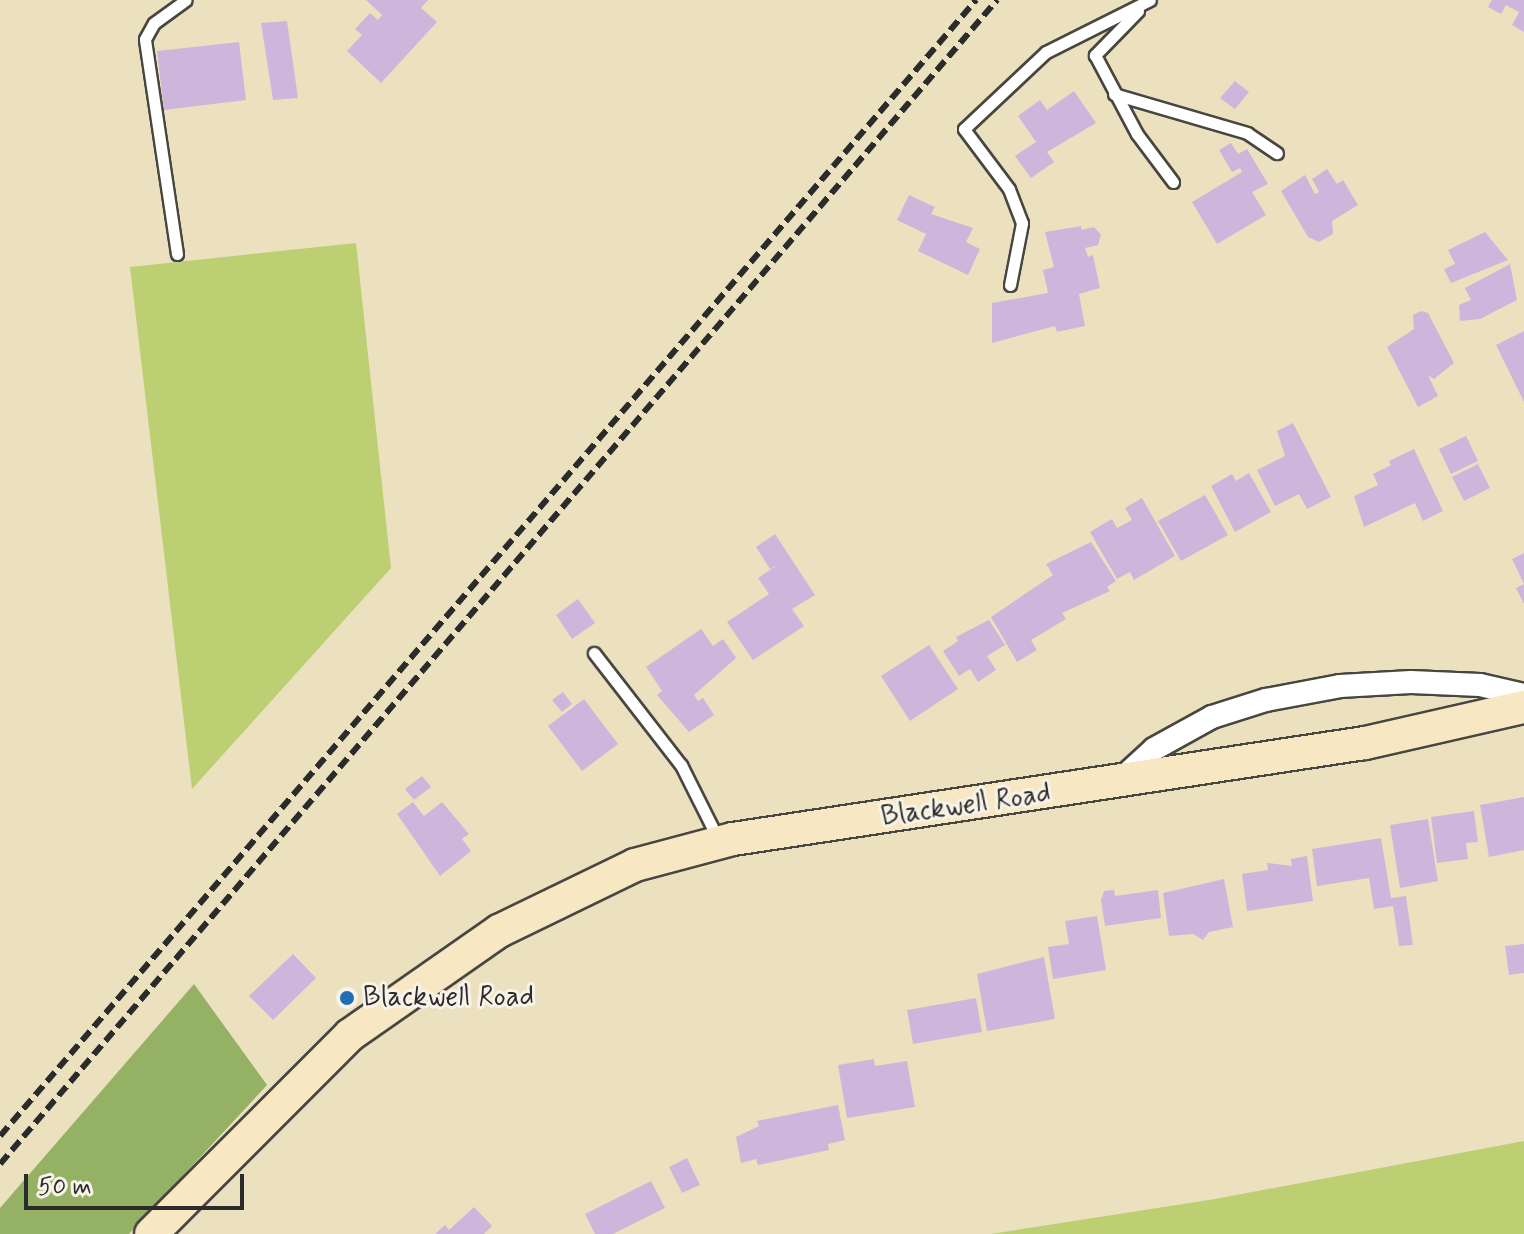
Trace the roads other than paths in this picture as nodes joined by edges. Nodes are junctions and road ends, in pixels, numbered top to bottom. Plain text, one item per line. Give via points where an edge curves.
1 (186, 0) edge
2 (1150, 0) edge
3 (1114, 94) junction
4 (1277, 153) dead end
5 (1173, 182) dead end
6 (177, 254) dead end
7 (1010, 285) dead end
8 (594, 653) dead end
9 (1524, 695) edge
10 (1524, 707) edge
11 (1115, 785) junction
12 (720, 843) junction
13 (151, 1234) edge

1 - 6 lane via 154,23 145,39
2 - 3 lane via 1095,55
2 - 7 lane via 1046,52 964,129 1009,189 1022,223
3 - 4 lane via 1247,133
3 - 5 lane
8 - 12 lane via 681,765
9 - 11 street via 1480,685 1411,682 1340,686 1266,700 1212,717 1154,749
10 - 11 street, Blackwell Road via 1365,743
11 - 12 street, Blackwell Road
12 - 13 street, Blackwell Road via 635,865 557,900 430,978 350,1035

